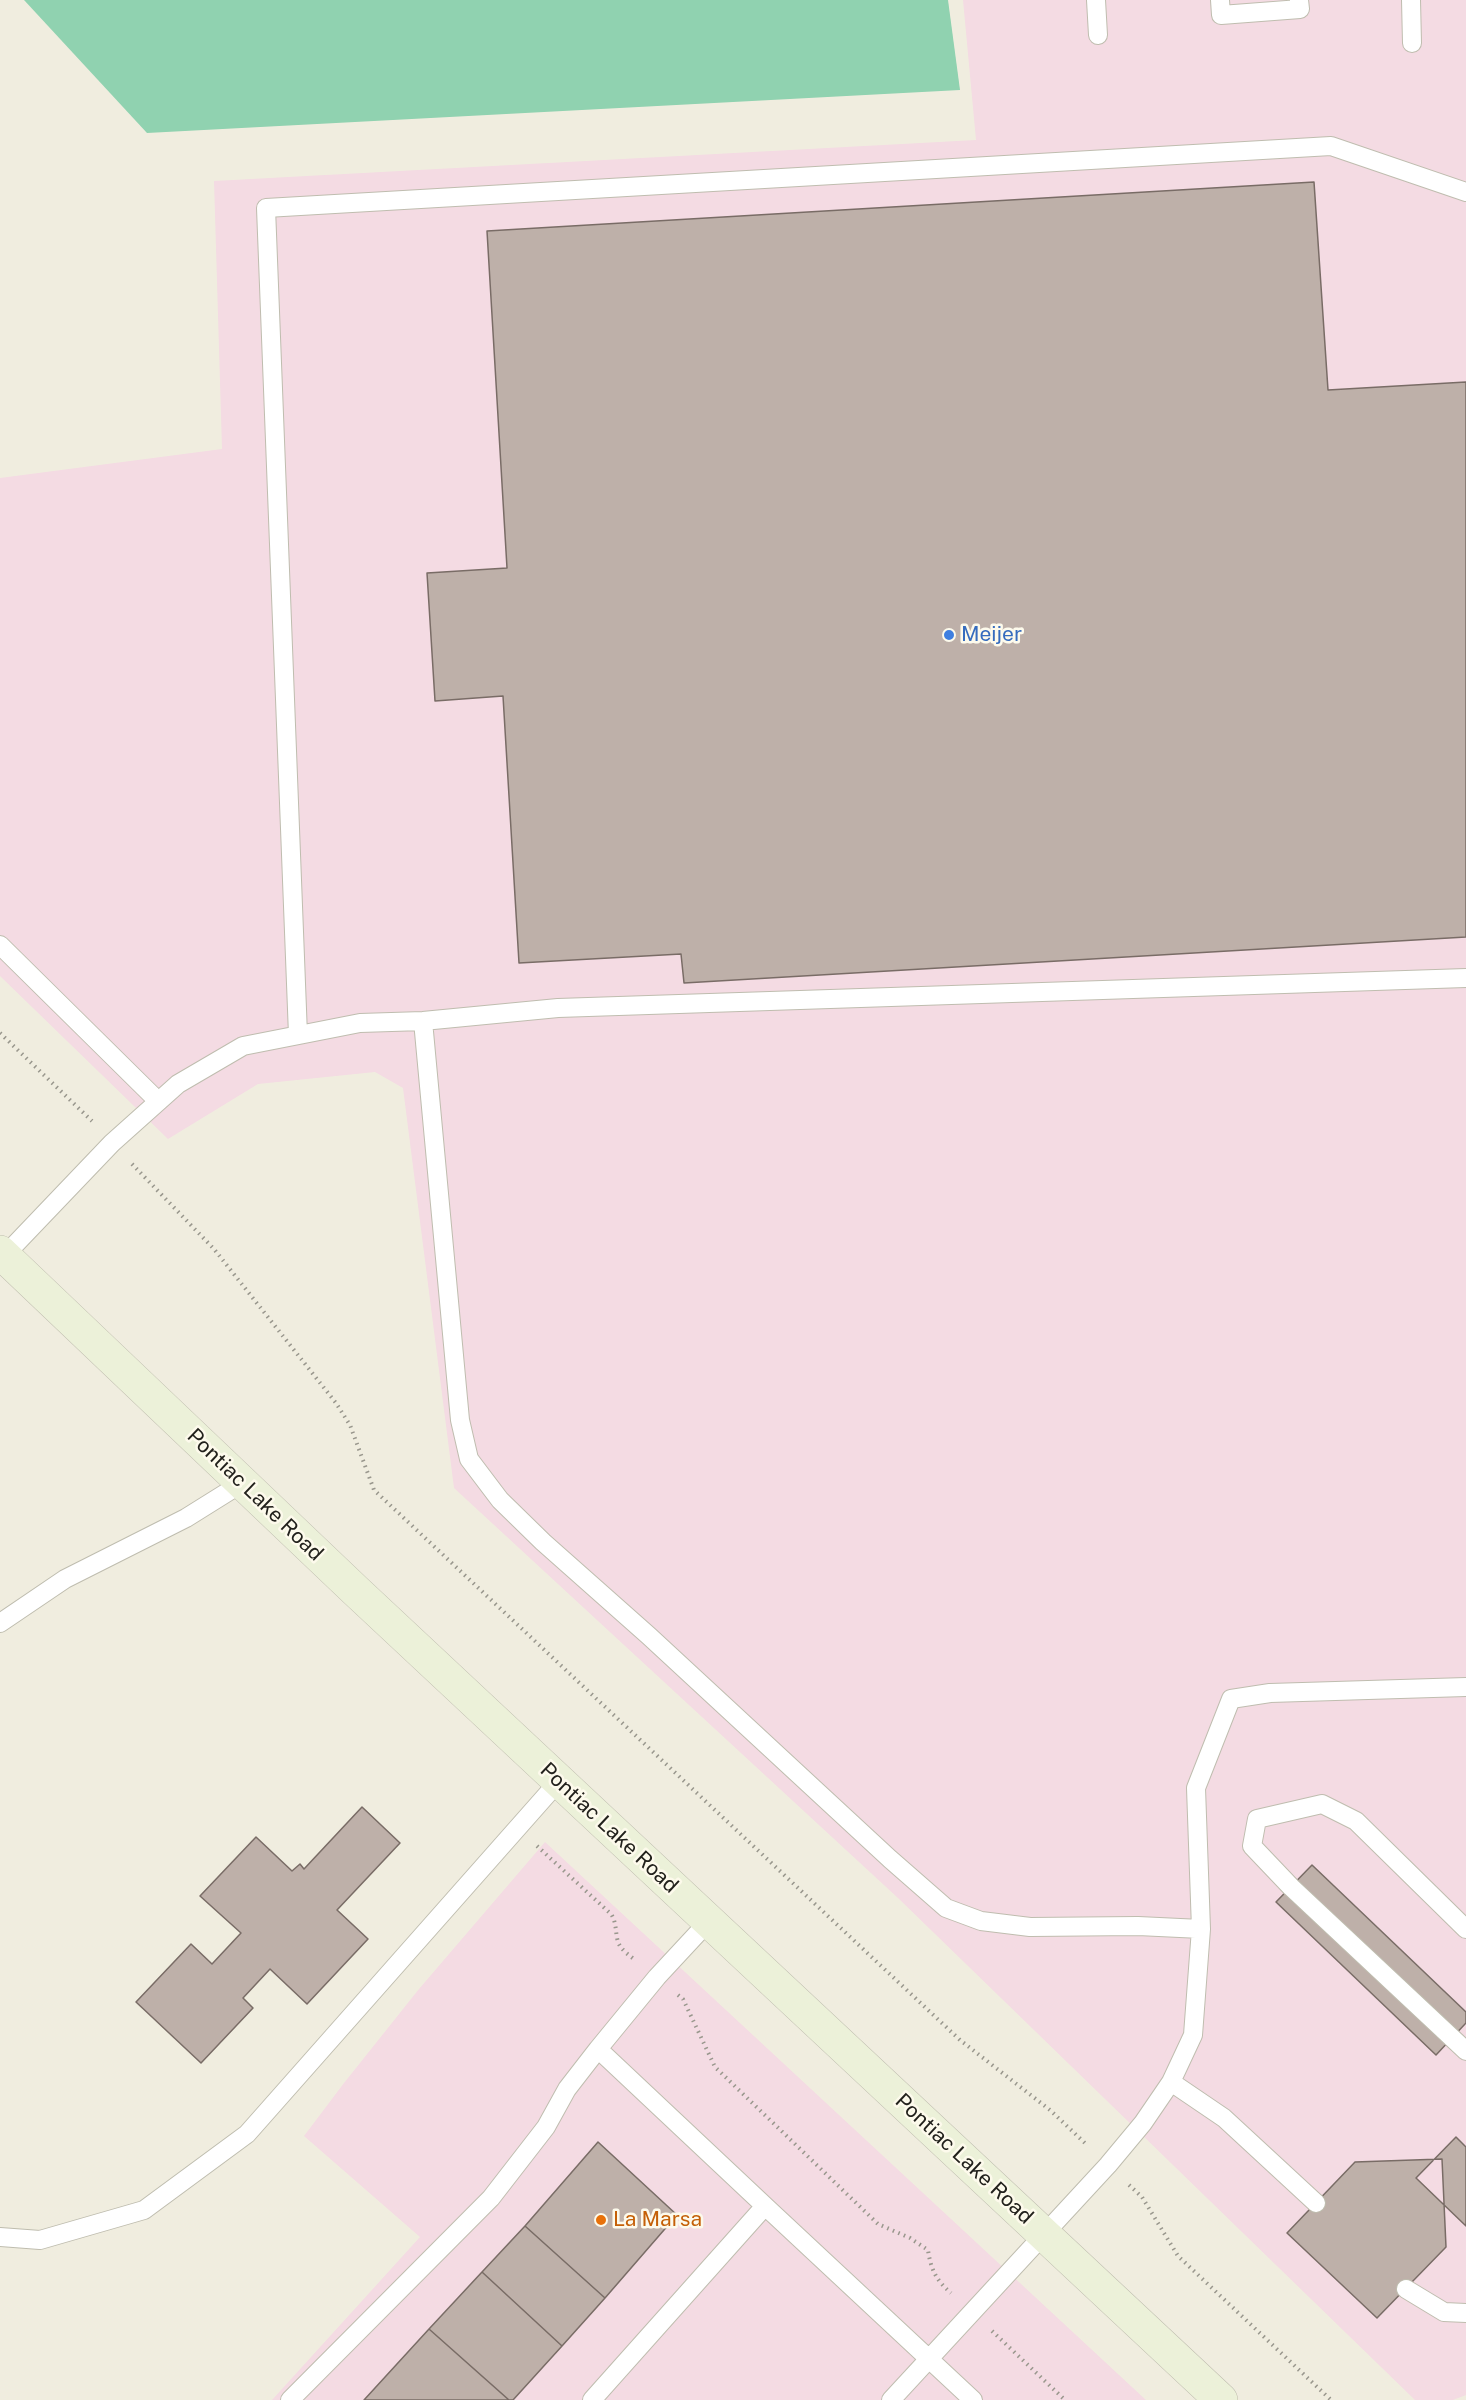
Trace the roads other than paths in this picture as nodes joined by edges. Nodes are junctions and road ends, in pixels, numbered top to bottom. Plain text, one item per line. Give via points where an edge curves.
1 (1096, 0) edge
2 (1220, 0) edge
3 (1299, 0) edge
4 (1411, 0) edge
5 (1098, 35) dead end
6 (1412, 43) dead end
7 (1466, 192) edge
8 (0, 945) edge
9 (1466, 978) edge
10 (423, 1021) junction
11 (298, 1035) junction
12 (158, 1101) junction
13 (2, 1254) edge
14 (242, 1483) junction
15 (0, 1623) edge
16 (1466, 1687) edge
17 (559, 1781) junction
18 (709, 1921) junction
19 (1201, 1929) junction
20 (1466, 1929) edge
21 (598, 2049) junction
22 (1466, 2051) edge
23 (1171, 2082) junction
24 (1316, 2203) dead end
25 (765, 2206) junction
26 (1045, 2235) junction
27 (0, 2237) edge
28 (1406, 2289) dead end
29 (1466, 2313) edge
30 (930, 2360) junction
31 (290, 2400) edge
32 (592, 2400) edge
33 (891, 2400) edge
34 (973, 2400) edge
35 (1221, 2400) edge

1 - 5 lane
2 - 3 lane via 1221,15 1300,9
4 - 6 lane
7 - 11 lane via 1331,146 266,208
8 - 12 lane
9 - 10 lane via 558,1008
10 - 11 lane via 360,1023
10 - 19 lane via 460,1420 470,1459 500,1500 946,1908 981,1921 1030,1927
11 - 12 lane via 243,1046 178,1084
12 - 13 lane
13 - 14 main road, Pontiac Lake Road
14 - 15 lane via 186,1518 65,1579
14 - 17 main road, Pontiac Lake Road
16 - 19 lane via 1270,1693 1231,1699 1196,1788
17 - 18 main road, Pontiac Lake Road
17 - 27 lane via 247,2134 144,2210 40,2240
18 - 21 lane
18 - 26 main road, Pontiac Lake Road
19 - 23 lane via 1193,2035
20 - 22 lane via 1356,1821 1322,1804 1257,1819 1252,1846
21 - 25 lane
21 - 31 lane via 567,2089 546,2127 491,2198
23 - 24 lane via 1224,2118
23 - 26 lane via 1143,2123
25 - 30 lane
25 - 32 lane
26 - 30 lane
26 - 35 main road, Pontiac Lake Road
28 - 29 lane via 1444,2312
30 - 33 lane
30 - 34 lane

